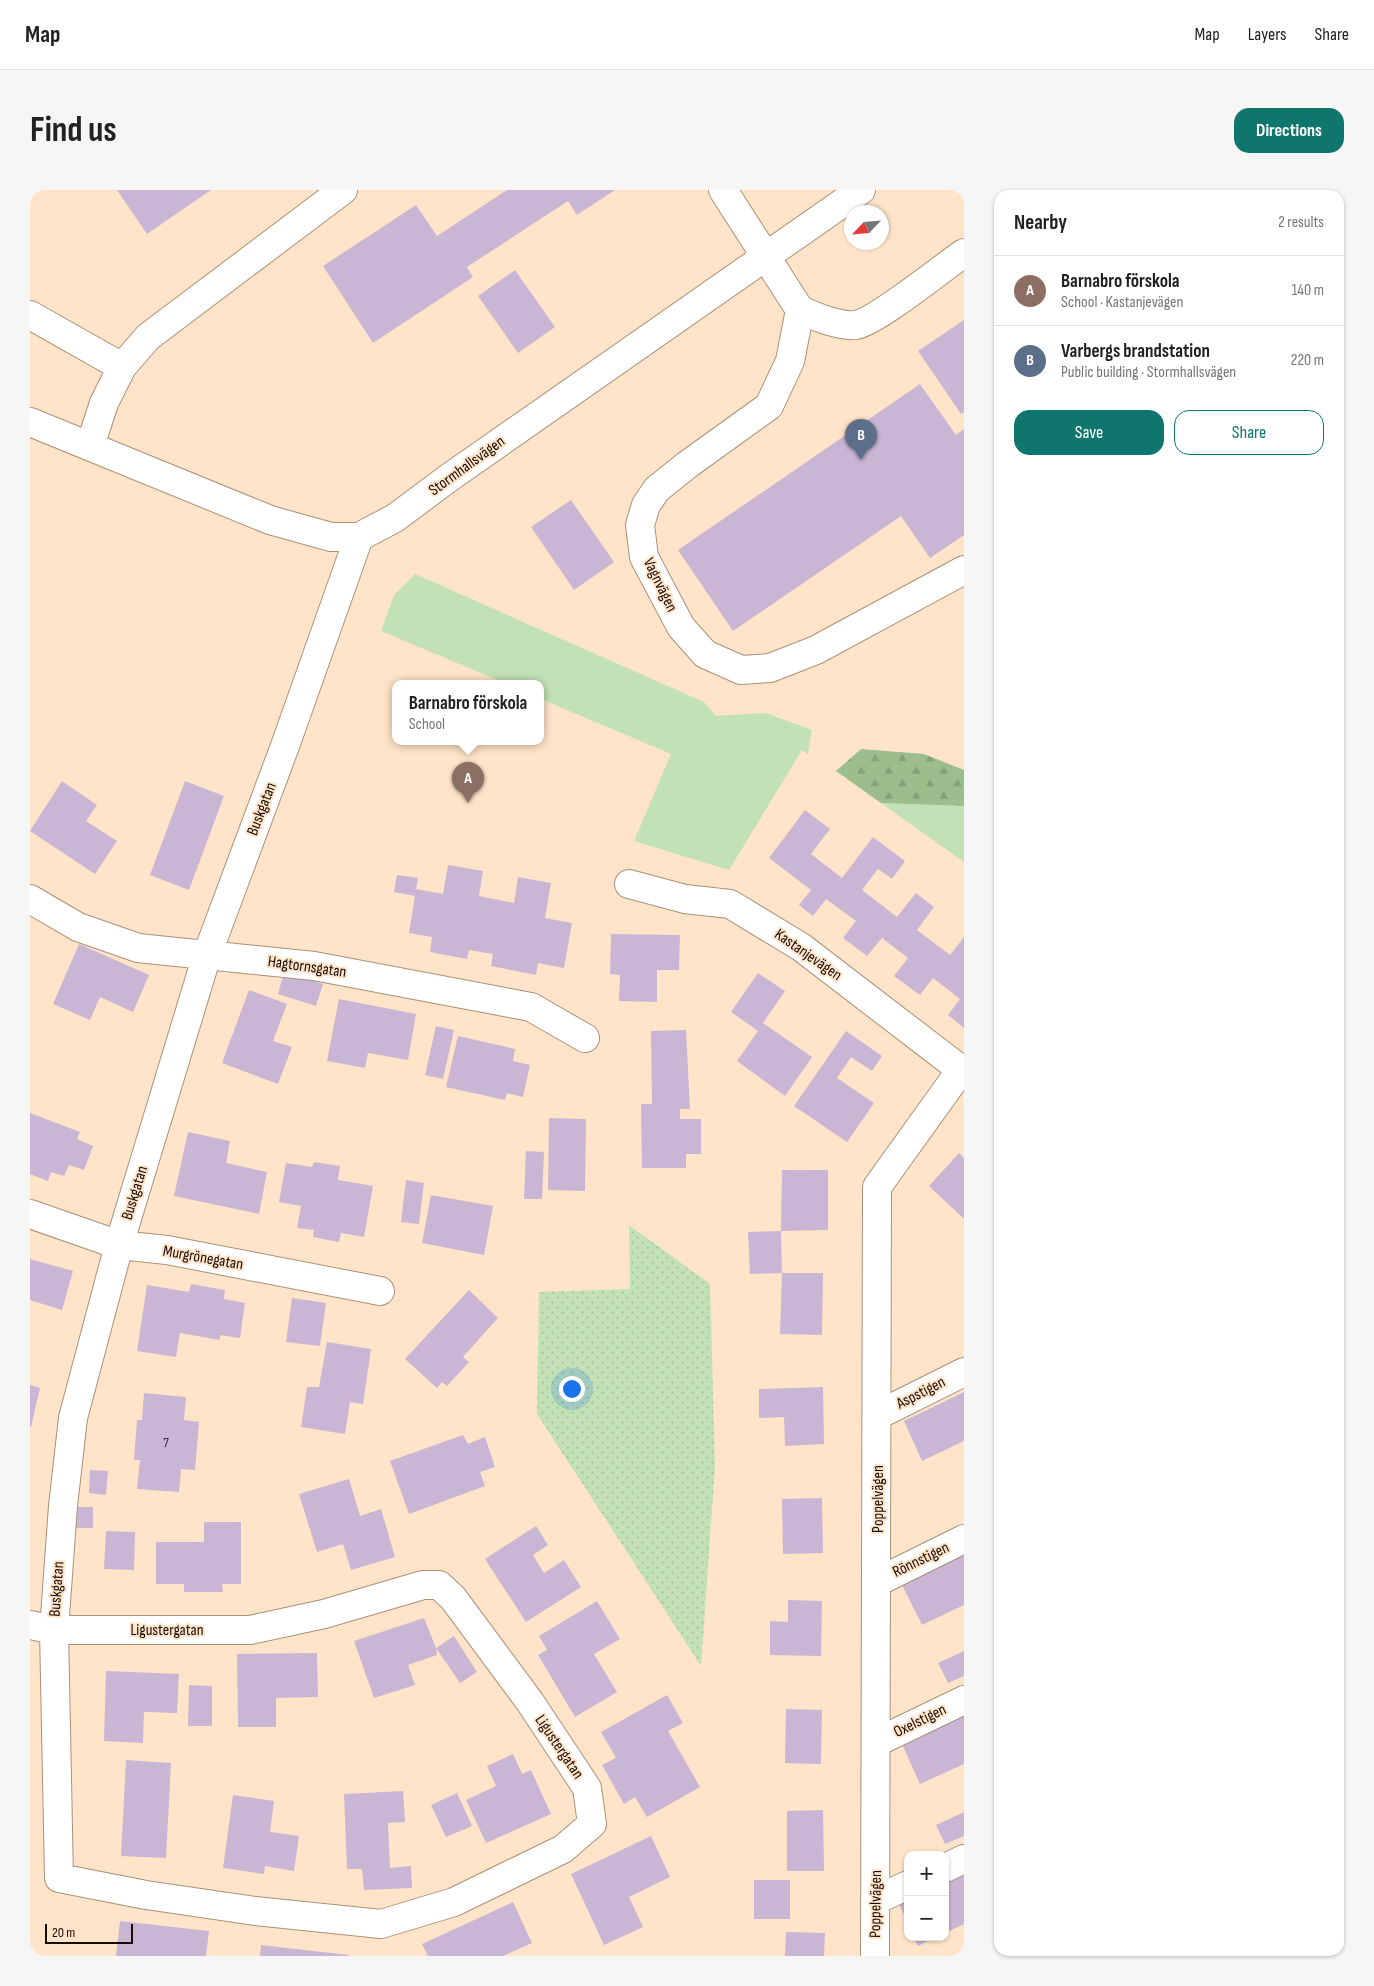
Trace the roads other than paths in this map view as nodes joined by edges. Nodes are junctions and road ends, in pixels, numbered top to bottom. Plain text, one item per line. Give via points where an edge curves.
1 (344, 190) edge
2 (723, 190) edge
3 (860, 190) edge
4 (964, 253) edge
5 (767, 256) junction
6 (800, 310) junction
7 (30, 315) edge
8 (122, 367) junction
9 (30, 422) edge
10 (90, 446) junction
11 (358, 537) junction
12 (964, 570) edge
13 (630, 884) dead end
14 (30, 898) edge
15 (207, 954) junction
16 (585, 1038) dead end
17 (963, 1071) edge
18 (30, 1214) edge
19 (120, 1245) junction
20 (380, 1291) dead end
21 (964, 1372) edge
22 (878, 1415) junction
23 (964, 1539) edge
24 (877, 1582) junction
25 (42, 1628) edge
26 (964, 1700) edge
27 (877, 1742) junction
28 (964, 1859) edge
29 (949, 1866) edge
30 (59, 1878) joint
31 (904, 1887) edge
32 (876, 1900) junction
33 (875, 1956) edge

1 - 8 street via 148,337
2 - 5 street
3 - 5 street, Stormhallsvägen
4 - 6 street via 874,317 855,325 832,322
5 - 6 street
5 - 11 street, Stormhallsvägen via 395,518
6 - 12 street, Vagnvägen via 790,361 769,406 672,477 646,505 640,525 644,557 681,627 705,654 741,670 770,668 816,650
7 - 8 street
8 - 10 street via 104,403
9 - 10 street, Stormhallsvägen
10 - 11 street, Stormhallsvägen via 270,520 331,537
11 - 15 street, Buskgatan via 285,746
13 - 17 street, Kastanjevägen via 685,900 730,904 801,947
14 - 15 street, Hagtornsgatan via 78,927 138,948
15 - 16 street, Hagtornsgatan via 314,966 532,1008
15 - 19 street, Buskgatan
17 - 22 street, Poppelvägen via 877,1187
18 - 19 street, Murgrönegatan
19 - 20 street, Murgrönegatan via 167,1250
19 - 25 street, Buskgatan via 73,1418 63,1506
21 - 22 street, Aspstigen
22 - 24 street, Poppelvägen
23 - 24 street, Rönnstigen
24 - 27 street, Poppelvägen
25 - 30 street, Buskgatan
25 - 30 street, Ligustergatan via 250,1630 324,1614 423,1585 439,1585 453,1598 530,1702 587,1788 592,1824 563,1849 454,1902 381,1924 155,1896
26 - 27 street, Oxelstigen
27 - 32 street, Poppelvägen
28 - 29 street
31 - 32 street
32 - 33 street, Poppelvägen

